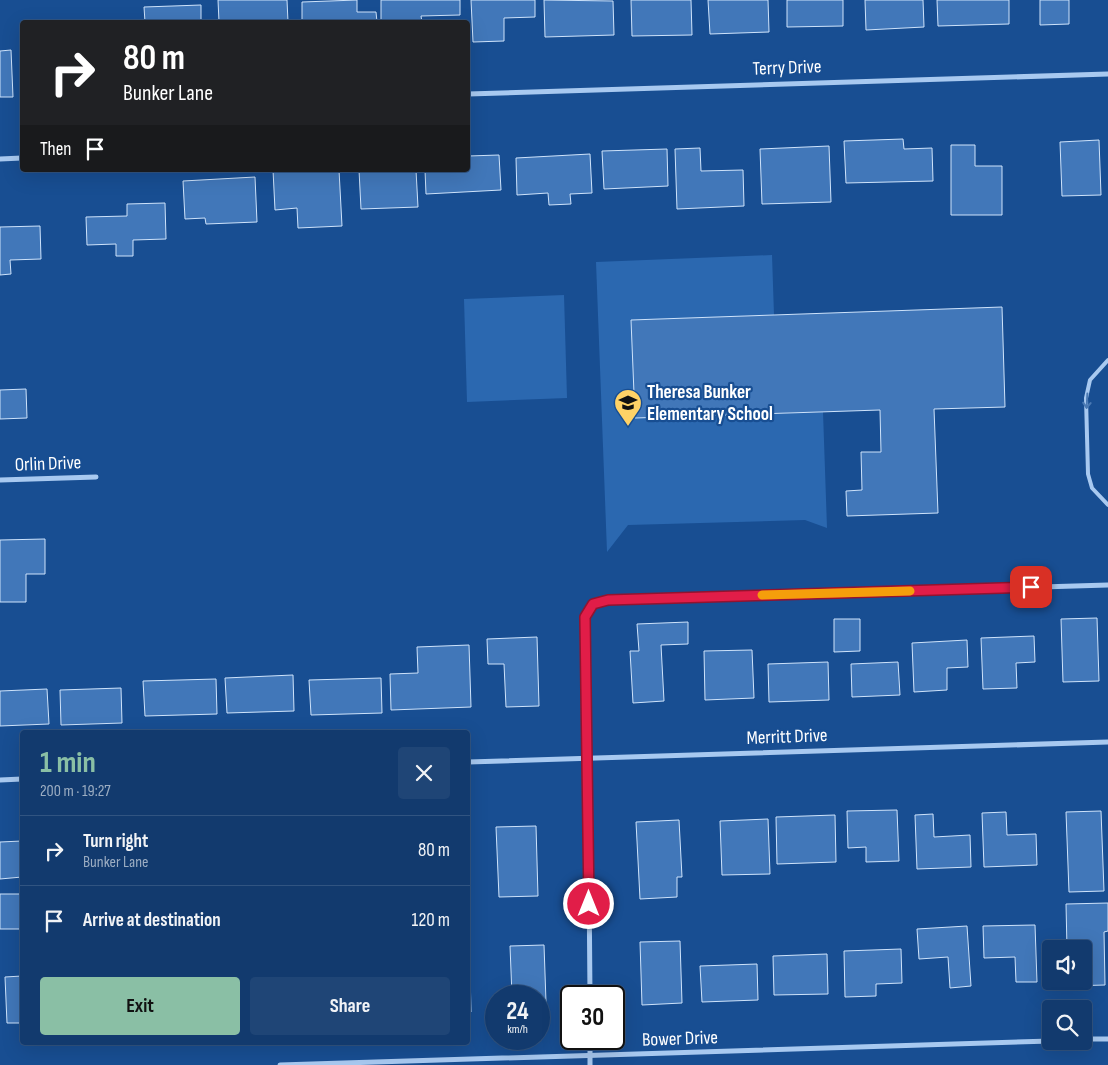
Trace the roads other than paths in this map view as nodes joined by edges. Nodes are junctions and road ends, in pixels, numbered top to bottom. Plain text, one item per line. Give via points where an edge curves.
1 (1108, 74) edge
2 (470, 94) edge
3 (20, 158) edge
4 (0, 159) edge
5 (1108, 360) edge
6 (96, 477) dead end
7 (0, 480) edge
8 (1108, 505) edge
9 (1108, 585) edge
10 (1108, 742) edge
11 (588, 758) junction
12 (470, 762) edge
13 (20, 779) edge
14 (0, 780) edge
15 (590, 985) edge
16 (1108, 1038) edge
17 (1092, 1039) edge
18 (1042, 1040) edge
19 (590, 1050) edge
20 (590, 1057) junction
21 (280, 1065) edge
22 (590, 1065) edge

1 - 2 street, Terry Drive
3 - 4 street
5 -> 8 lane via 1090,380 1086,398 1088,474 1092,488
6 - 7 street, Orlin Drive
9 - 11 street via 618,600 593,604 585,617
10 - 11 street, Merritt Drive
11 - 12 street, Merritt Drive
11 - 15 street
13 - 14 street
16 - 17 street
18 - 20 street, Bower Drive
19 - 20 street
20 - 21 street, Bower Drive
20 - 22 street

